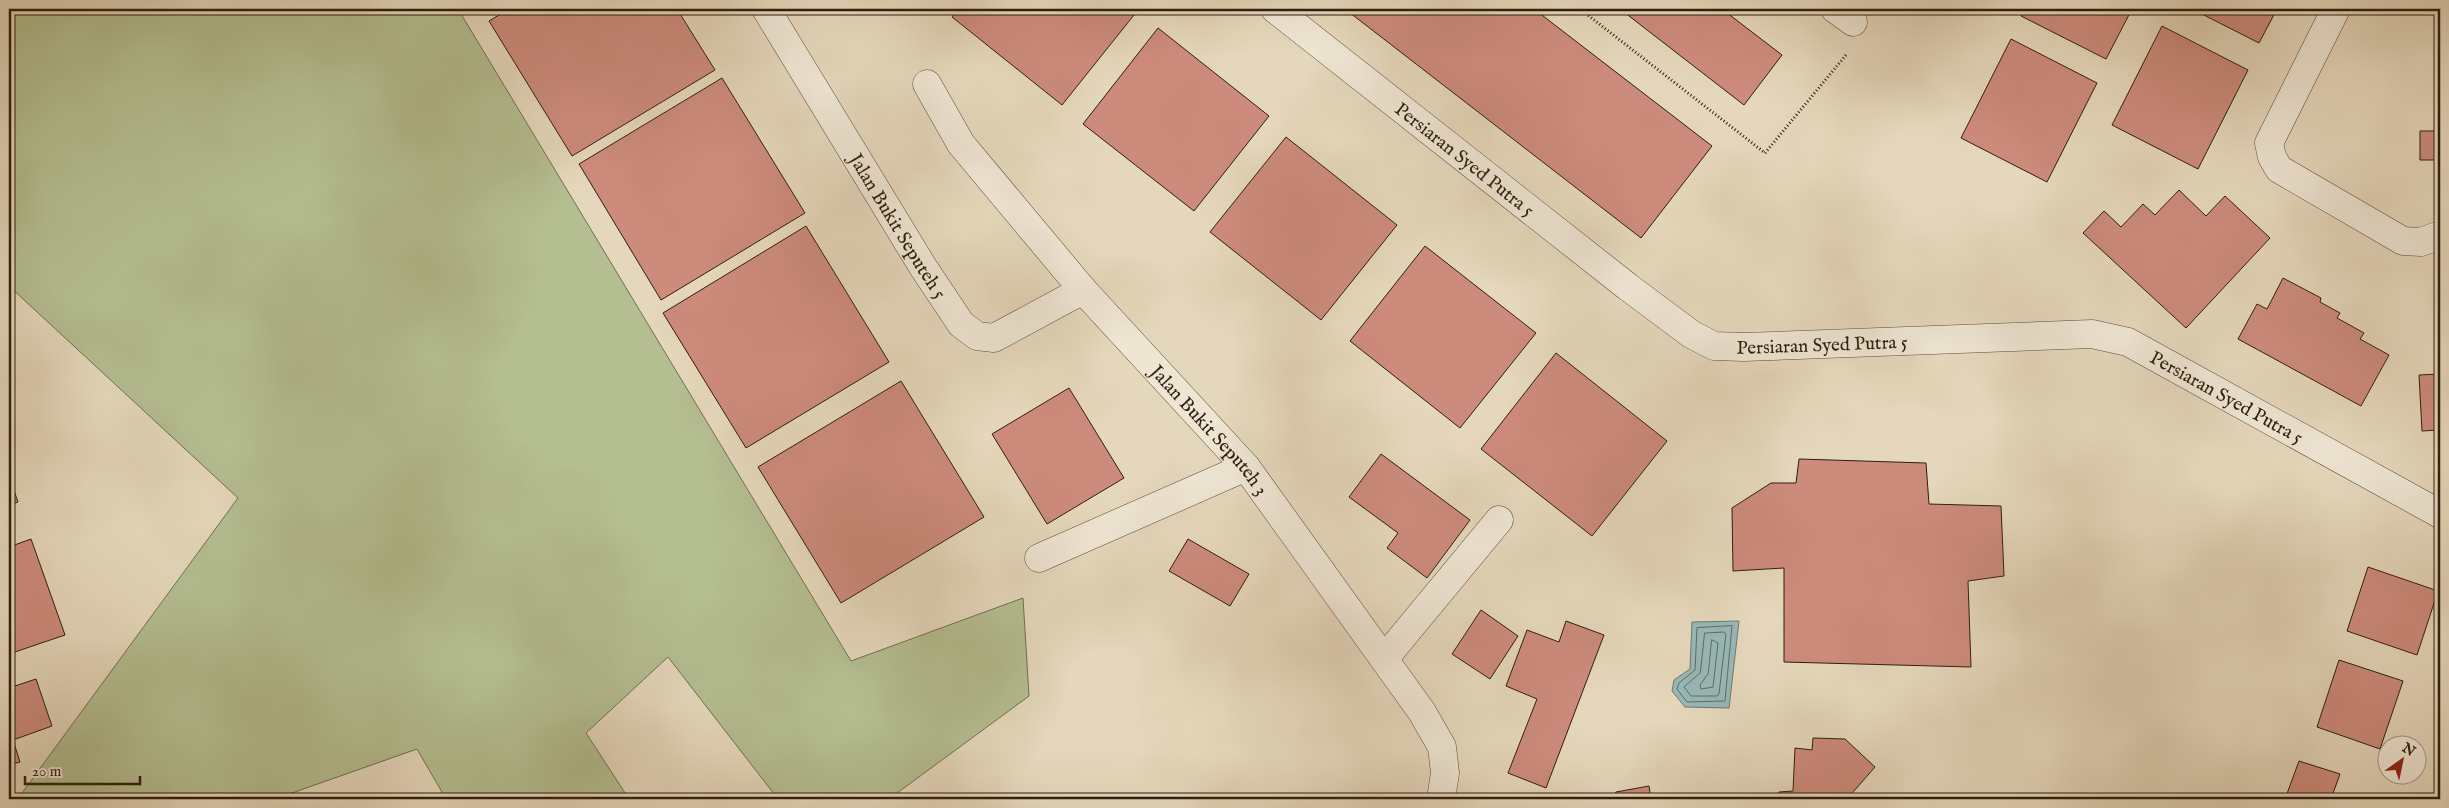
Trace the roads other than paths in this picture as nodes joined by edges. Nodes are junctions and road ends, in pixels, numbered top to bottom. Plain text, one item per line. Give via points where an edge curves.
1 (766, 9) edge
2 (1275, 9) edge
3 (2336, 9) edge
4 (928, 84) dead end
5 (2440, 235) edge
6 (1083, 290) junction
7 (1246, 467) junction
8 (2440, 514) edge
9 (1499, 520) dead end
10 (1039, 558) dead end
11 (1384, 659) junction
12 (1441, 799) edge

1 - 6 street, Jalan Bukit Seputeh 5 via 961,324 977,336 994,338
2 - 8 street, Persiaran Syed Putra 5 via 1628,287 1691,334 1714,346 2092,334 2128,342
3 - 5 street via 2269,143 2272,158 2279,169 2403,241 2421,242
4 - 6 street, Jalan Bukit Seputeh 3 via 962,144
6 - 7 street, Jalan Bukit Seputeh 3
7 - 10 street
7 - 11 street, Jalan Bukit Seputeh 3
9 - 11 street
11 - 12 street, Jalan Bukit Seputeh 3 via 1422,712 1442,747 1445,773

